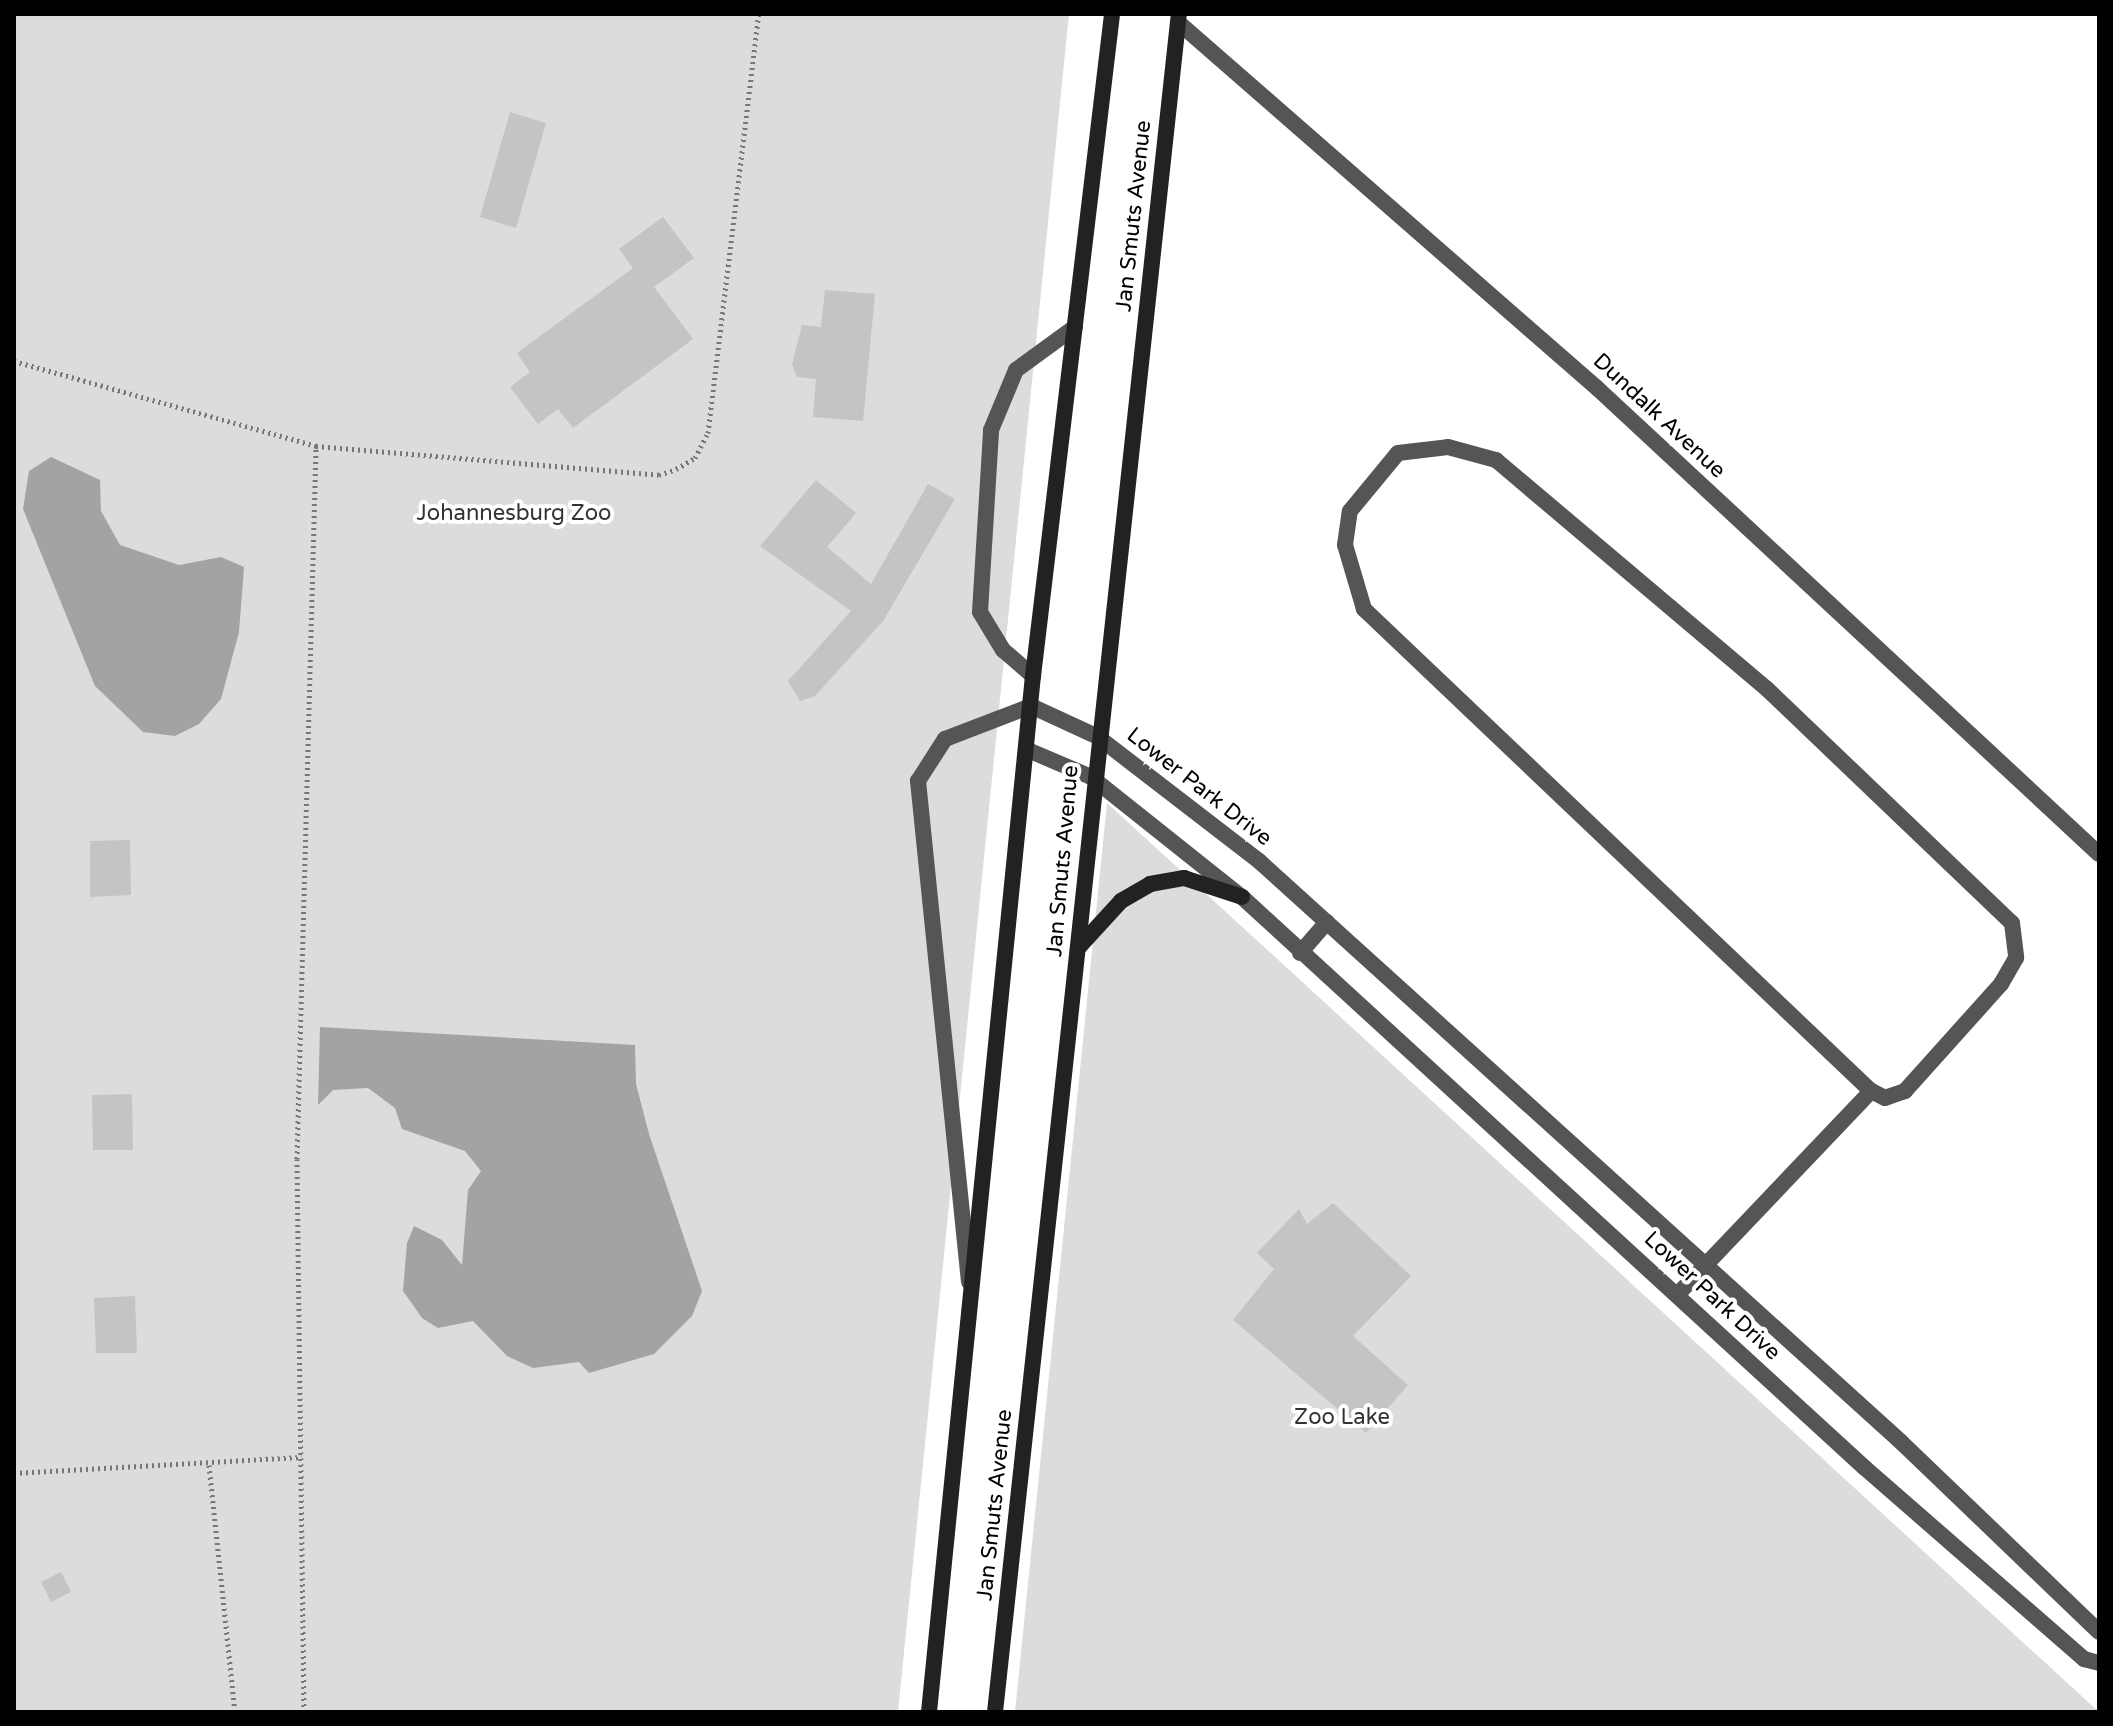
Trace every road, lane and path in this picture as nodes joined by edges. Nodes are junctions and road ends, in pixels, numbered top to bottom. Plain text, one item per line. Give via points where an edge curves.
1 (759, 14) edge
2 (1112, 14) edge
3 (1179, 18) edge
4 (1075, 327) junction
5 (14, 361) edge
6 (316, 446) junction
7 (1033, 676) junction
8 (1031, 706) junction
9 (1098, 737) junction
10 (1028, 750) junction
11 (1091, 777) junction
12 (2099, 854) edge
13 (1242, 897) junction
14 (1327, 922) junction
15 (1078, 948) junction
16 (1300, 953) junction
17 (1871, 1091) junction
18 (1704, 1268) junction
19 (970, 1295) junction
20 (1677, 1295) junction
21 (302, 1457) junction
22 (209, 1465) junction
23 (14, 1473) edge
24 (2099, 1632) edge
25 (2099, 1663) edge
26 (235, 1712) edge
27 (304, 1712) edge
28 (929, 1712) edge
29 (995, 1712) edge

1 - 6 path via 708,433 695,458 659,475
2 - 4 main road, Jan Smuts Avenue
3 - 9 main road, Jan Smuts Avenue
3 - 12 street, Dundalk Avenue via 1597,388
4 - 7 main road, Jan Smuts Avenue
4 - 7 street via 1016,370 991,430 980,612 1003,650
5 - 6 path
6 - 21 path via 297,1159
7 - 8 main road, Jan Smuts Avenue
8 - 9 street, Lower Park Drive
8 - 10 main road, Jan Smuts Avenue
8 - 19 street via 945,739 918,781
9 - 11 main road, Jan Smuts Avenue
9 - 14 street, Lower Park Drive
10 - 11 street, Lower Park Drive
10 - 19 main road, Jan Smuts Avenue
11 - 13 street, Lower Park Drive
11 - 15 main road, Jan Smuts Avenue
13 - 15 main road via 1184,878 1150,884 1121,901
13 - 16 street, Lower Park Drive
14 - 16 street
14 - 18 street, Lower Park Drive
15 - 29 main road, Jan Smuts Avenue
16 - 20 street, Lower Park Drive
17 - 17 street via 1885,1098 1905,1091 2001,984 2016,958 2012,923 1767,689 1496,460 1448,447 1398,453 1361,493 1346,527 1364,609
17 - 18 street
18 - 20 street
18 - 24 street, Lower Park Drive
19 - 28 main road, Jan Smuts Avenue
20 - 25 street, Lower Park Drive via 2061,1639
21 - 22 path
21 - 27 path
22 - 23 path
22 - 26 path

